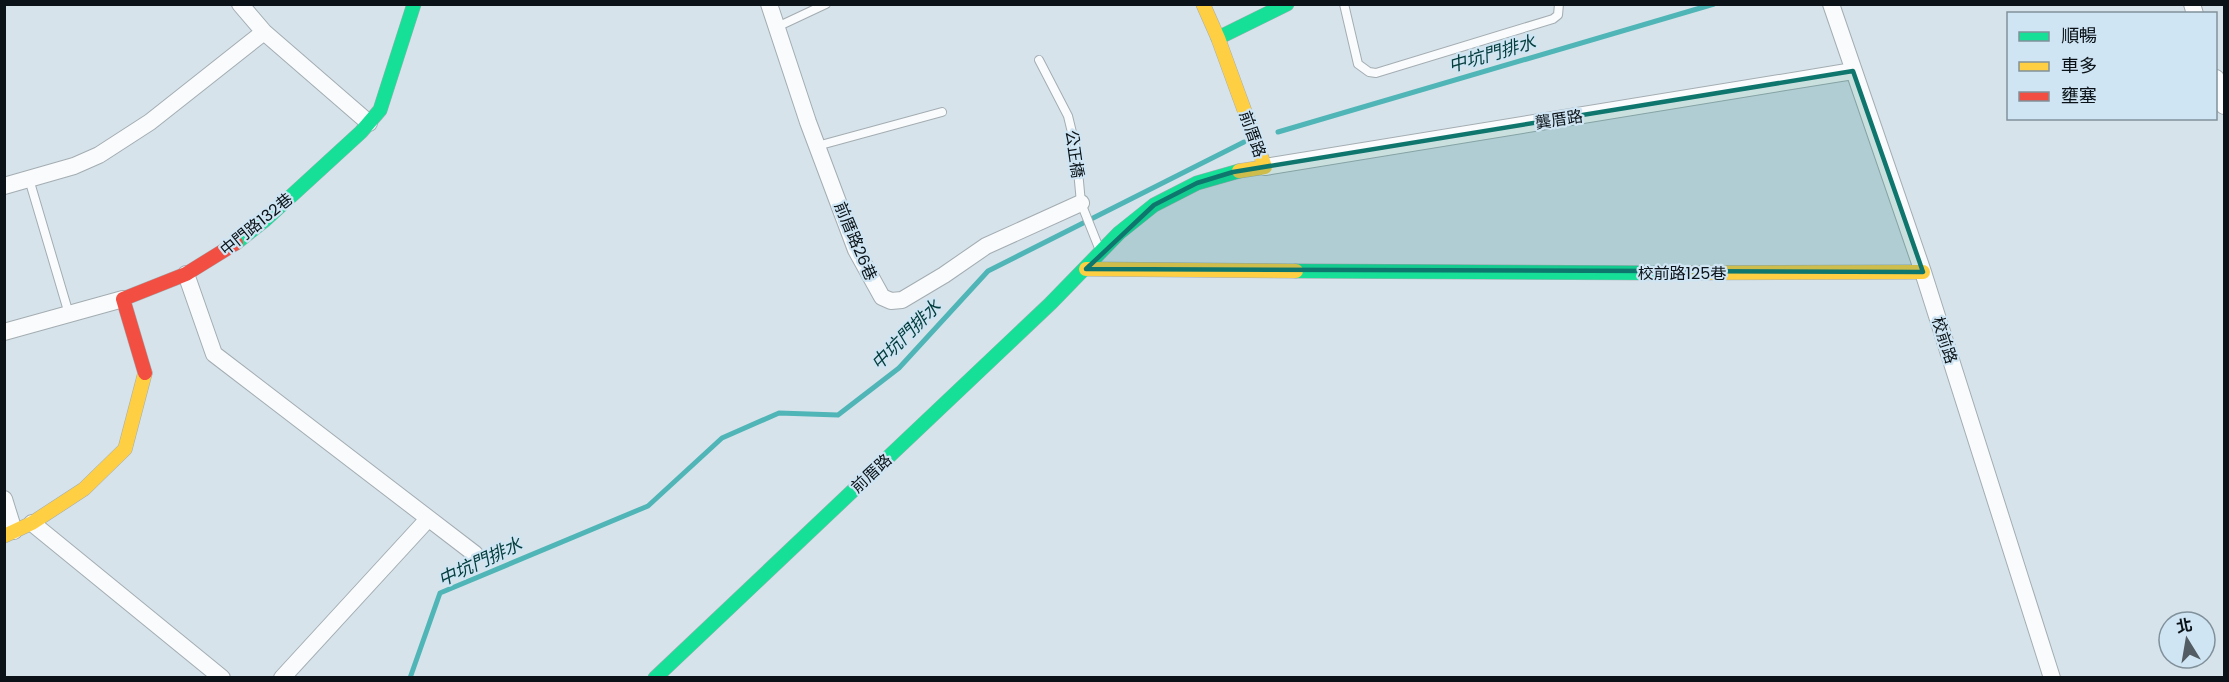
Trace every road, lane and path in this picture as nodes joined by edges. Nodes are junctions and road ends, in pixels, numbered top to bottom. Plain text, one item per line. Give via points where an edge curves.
1 (240, 4) edge
2 (414, 4) edge
3 (769, 4) edge
4 (826, 4) edge
5 (1203, 4) edge
6 (1287, 4) edge
7 (1344, 4) edge
8 (1559, 4) edge
9 (1831, 4) edge
10 (777, 27) junction
11 (264, 32) junction
12 (1218, 38) junction
13 (1039, 60) dead end
14 (1852, 71) junction
15 (2217, 82) edge
16 (2224, 106) edge
17 (942, 112) dead end
18 (369, 123) junction
19 (817, 146) junction
20 (1265, 167) junction
21 (29, 179) junction
22 (4, 186) edge
23 (1083, 208) junction
24 (1101, 252) junction
25 (1086, 269) junction
26 (1923, 272) junction
27 (186, 274) junction
28 (123, 299) junction
29 (69, 314) junction
30 (4, 332) edge
31 (4, 499) edge
32 (428, 519) junction
33 (32, 523) junction
34 (9, 534) edge
35 (475, 554) dead end
36 (222, 678) edge
37 (282, 678) edge
38 (655, 678) edge
39 (2052, 678) edge

1 - 11 street
2 - 18 street, 中門路132巷 via 380,110
3 - 10 street, 前厝路26巷
4 - 10 lane
5 - 12 street, 前厝路
6 - 12 street
7 - 8 lane via 1358,64 1376,73 1553,19 1558,15
9 - 14 street, 校前路
10 - 19 street, 前厝路26巷
11 - 18 street
11 - 21 street via 122,141 74,166
12 - 20 street, 前厝路
13 - 23 lane, 公正橋 via 1068,116
14 - 20 street, 龔厝路
14 - 26 street, 校前路
15 - 16 street
17 - 19 lane
18 - 27 street, 中門路132巷 via 265,220 229,249
19 - 23 street, 前厝路26巷 via 856,250 882,297 891,301 902,300 996,241
20 - 24 street, 前厝路 via 1197,183 1154,205
21 - 22 street
21 - 29 lane
23 - 24 lane, 公正橋
24 - 25 street, 前厝路
25 - 26 street, 校前路125巷
25 - 38 street, 前厝路
26 - 39 street, 校前路
27 - 28 street, 中門路132巷
27 - 32 street via 214,354
28 - 29 street
28 - 33 street via 145,375 125,448 84,489
29 - 30 street
31 - 34 street
32 - 35 street
32 - 37 street
33 - 34 street
33 - 36 street

